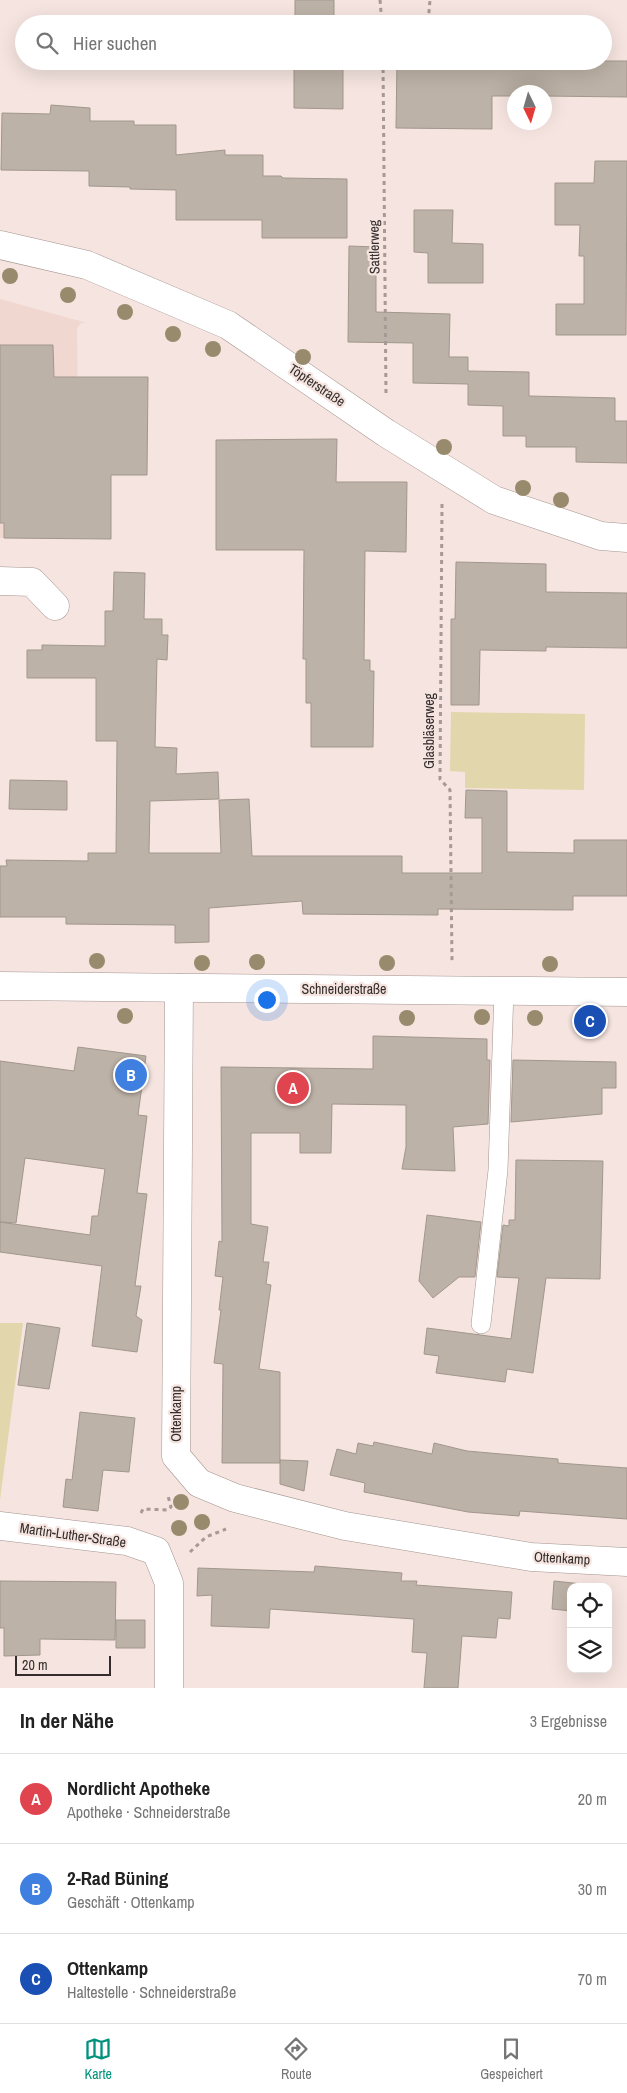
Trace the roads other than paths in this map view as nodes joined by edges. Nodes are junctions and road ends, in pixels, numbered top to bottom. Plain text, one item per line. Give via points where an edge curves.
1 (0, 245) edge
2 (627, 538) edge
3 (0, 582) edge
4 (55, 606) dead end
5 (0, 986) edge
6 (179, 988) junction
7 (504, 990) junction
8 (627, 992) edge
9 (480, 1324) dead end
10 (0, 1526) edge
11 (627, 1562) edge
12 (169, 1688) edge

1 - 2 street, Töpferstraße via 87,266 228,325 386,433 494,500 601,536
3 - 4 street via 32,582
5 - 6 street, Schneiderstraße
6 - 7 street, Schneiderstraße
6 - 11 street, Ottenkamp via 176,1456 199,1483 235,1498 345,1526 531,1557
7 - 8 street, Schneiderstraße
7 - 9 lane via 498,1170
10 - 12 street, Martin-Luther-Straße via 126,1541 156,1551 169,1583

